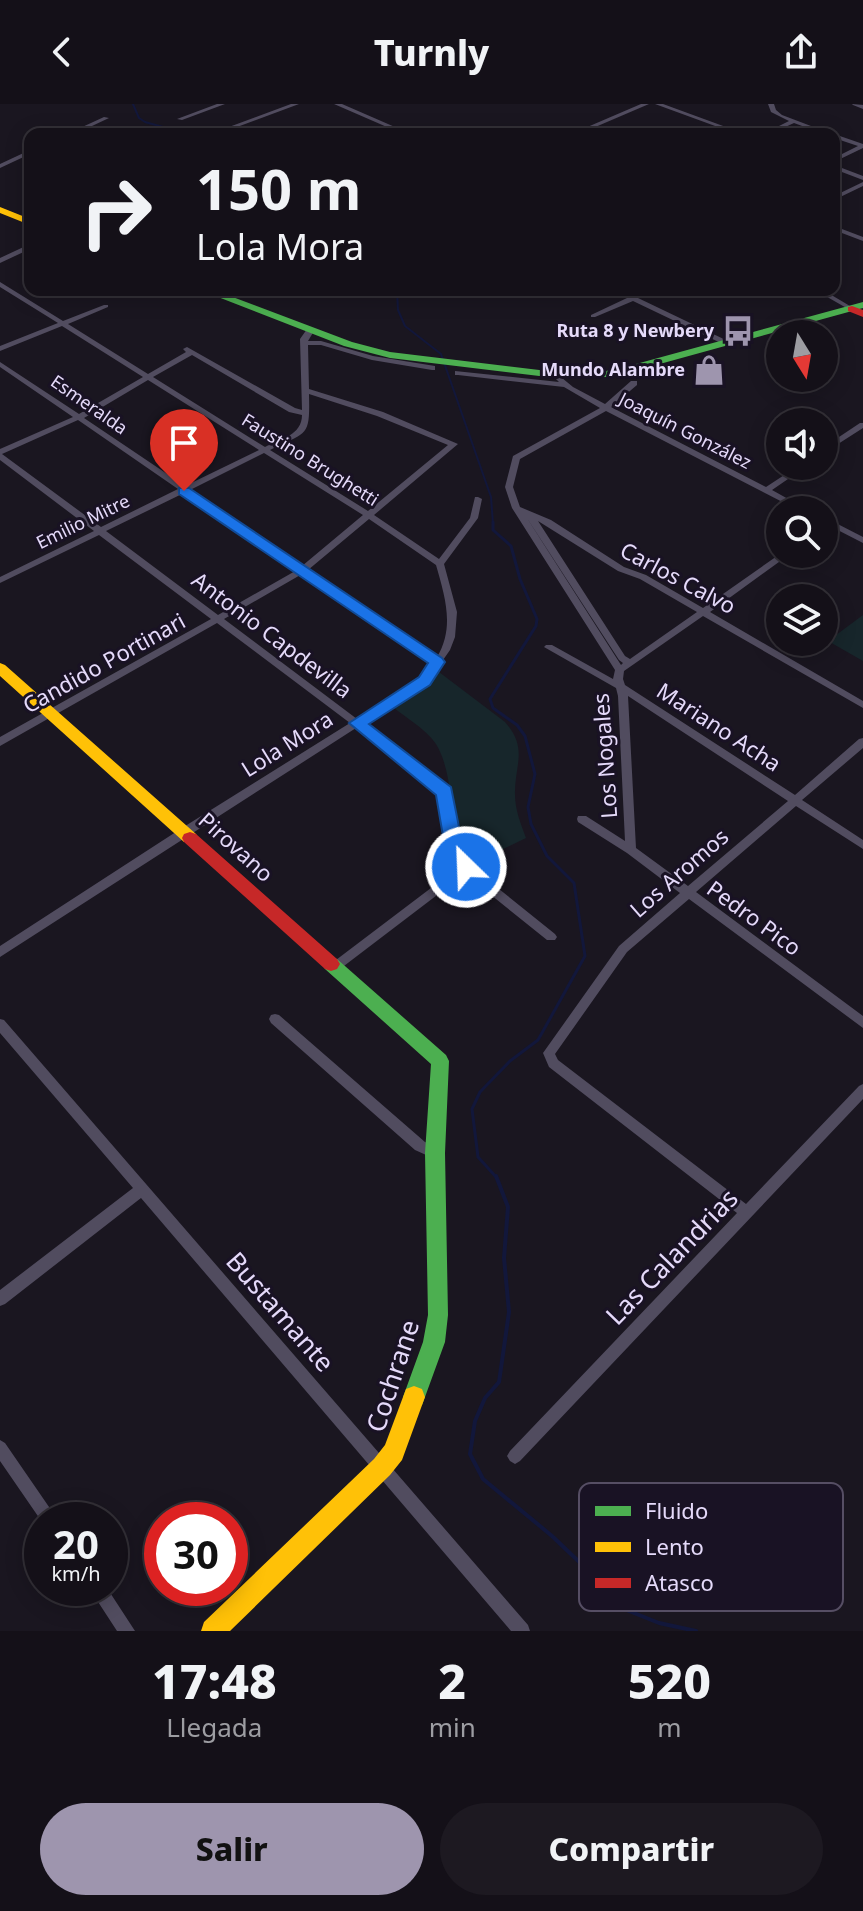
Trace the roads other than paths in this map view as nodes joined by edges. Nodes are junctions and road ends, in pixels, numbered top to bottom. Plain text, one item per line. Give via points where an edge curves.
1 (222, 104) edge
2 (296, 104) edge
3 (337, 104) edge
4 (646, 104) edge
5 (658, 104) edge
6 (771, 104) edge
7 (855, 104) edge
8 (863, 107) edge
9 (106, 118) dead end
10 (180, 119) dead end
11 (793, 121) junction
12 (84, 128) edge
13 (230, 128) edge
14 (394, 128) edge
15 (588, 128) edge
16 (724, 128) edge
17 (778, 128) edge
18 (812, 128) edge
19 (840, 138) edge
20 (863, 146) edge
21 (24, 155) edge
22 (840, 157) edge
23 (0, 166) edge
24 (840, 170) edge
25 (863, 181) edge
26 (840, 194) edge
27 (0, 210) edge
28 (24, 220) edge
29 (840, 230) edge
30 (863, 239) edge
31 (24, 249) edge
32 (0, 261) edge
33 (0, 284) edge
34 (218, 296) edge
35 (628, 296) edge
36 (640, 296) edge
37 (832, 296) edge
38 (634, 299) junction
39 (106, 306) dead end
40 (858, 307) edge
41 (593, 316) dead end
42 (64, 324) junction
43 (307, 337) junction
44 (728, 343) junction
45 (0, 349) edge
46 (0, 364) edge
47 (432, 364) junction
48 (147, 378) junction
49 (560, 380) junction
50 (634, 383) dead end
51 (305, 390) junction
52 (605, 408) junction
53 (306, 414) junction
54 (79, 417) junction
55 (863, 425) edge
56 (838, 442) edge
57 (265, 452) junction
58 (0, 454) edge
59 (782, 480) edge
60 (184, 491) junction
61 (766, 491) junction
62 (776, 496) edge
63 (478, 499) dead end
64 (516, 508) junction
65 (528, 511) junction
66 (370, 516) junction
67 (838, 529) edge
68 (99, 531) junction
69 (863, 540) edge
70 (440, 564) junction
71 (766, 568) edge
72 (302, 571) junction
73 (0, 580) edge
74 (705, 611) junction
75 (218, 620) junction
76 (549, 647) dead end
77 (437, 662) junction
78 (625, 667) junction
79 (0, 668) edge
80 (621, 687) junction
81 (863, 705) edge
82 (51, 712) junction
83 (358, 723) junction
84 (0, 742) edge
85 (863, 742) edge
86 (794, 800) junction
87 (582, 819) dead end
88 (186, 831) junction
89 (863, 845) edge
90 (631, 850) junction
91 (466, 867) junction
92 (686, 893) junction
93 (551, 937) dead end
94 (0, 952) edge
95 (336, 966) junction
96 (275, 1019) dead end
97 (863, 1023) edge
98 (0, 1024) edge
99 (440, 1061) joint
100 (863, 1090) edge
101 (435, 1153) junction
102 (142, 1189) junction
103 (747, 1213) junction
104 (0, 1299) edge
105 (0, 1448) edge
106 (515, 1456) dead end
107 (382, 1467) junction
108 (38, 1502) edge
109 (110, 1606) edge
110 (127, 1631) edge
111 (213, 1631) edge
112 (522, 1631) edge

1 - 10 street
2 - 13 street
3 - 14 street
4 - 15 street
5 - 16 street
6 - 11 street via 775,113
7 - 8 street
9 - 12 street
11 - 17 street
11 - 18 street
19 - 20 street
20 - 22 street
21 - 23 street
24 - 25 street
25 - 26 street
27 - 28 main road
29 - 30 street
31 - 32 street
33 - 42 street, Faustino Brughetti
34 - 43 main road
35 - 38 street
36 - 38 street
37 - 40 street
38 - 41 street
38 - 44 street
39 - 42 street
40 - 44 main road
42 - 45 street
42 - 48 street, Faustino Brughetti
43 - 47 street via 372,358
43 - 47 main road via 322,327 334,328 378,352
43 - 51 street
44 - 49 main road via 606,374
46 - 54 street, Esmeralda
47 - 49 main road
48 - 53 street via 187,349
48 - 54 street
48 - 57 street, Faustino Brughetti
49 - 52 street, Joaquín González
50 - 52 street
51 - 53 street
51 - 66 street, Candido Portinari via 454,444
52 - 61 street, Joaquín González
52 - 64 street via 516,458 509,487
53 - 57 street, Emilio Mitre via 301,432
54 - 58 street
54 - 60 street, Esmeralda
55 - 56 street
57 - 60 street, Emilio Mitre
57 - 66 street, Faustino Brughetti
58 - 68 street, Antonio Capdevilla
59 - 61 street
60 - 68 street, Emilio Mitre
60 - 72 street, Esmeralda
61 - 62 street, Joaquín González
63 - 70 street via 474,518
64 - 65 street, Carlos Calvo
64 - 78 street
65 - 74 street, Carlos Calvo via 621,569
65 - 78 street
66 - 70 street, Faustino Brughetti
66 - 72 street, Candido Portinari
67 - 69 street
68 - 73 street, Emilio Mitre
68 - 75 street, Antonio Capdevilla
70 - 77 street, Lola Mora via 455,624
71 - 74 street, Los Nogales
72 - 75 street, Candido Portinari
72 - 77 street, Esmeralda
74 - 78 street, Los Nogales
74 - 81 street, Carlos Calvo
75 - 82 street, Candido Portinari
75 - 83 street, Antonio Capdevilla
76 - 80 street, Mariano Acha
77 - 83 street, Lola Mora via 424,681
78 - 80 street, Los Nogales
79 - 82 main road, Pirovano
80 - 86 street, Mariano Acha
80 - 90 street, Los Nogales
82 - 84 street, Candido Portinari
82 - 88 main road, Pirovano
83 - 88 street, Lola Mora
83 - 91 street, Antonio Capdevilla via 445,792 453,842
85 - 86 street, Los Aromos
86 - 89 street, Mariano Acha
86 - 92 street, Los Aromos
87 - 90 street, Pedro Pico
88 - 94 street, Lola Mora
88 - 95 main road, Pirovano
90 - 92 street, Pedro Pico
91 - 93 street, Antonio Capdevilla
91 - 95 street
92 - 97 street, Pedro Pico
92 - 103 street, Los Aromos via 610,964 549,1053
95 - 99 main road, Pirovano
96 - 101 street via 420,1146
98 - 102 street, Bustamante
99 - 101 main road, Cochrane
100 - 103 street, Las Calandrias
101 - 107 main road, Cochrane via 436,1331 394,1452
102 - 104 street
102 - 107 street, Bustamante
103 - 106 street, Las Calandrias
105 - 108 street
107 - 111 main road, Cochrane
107 - 112 street, Bustamante
109 - 110 street

